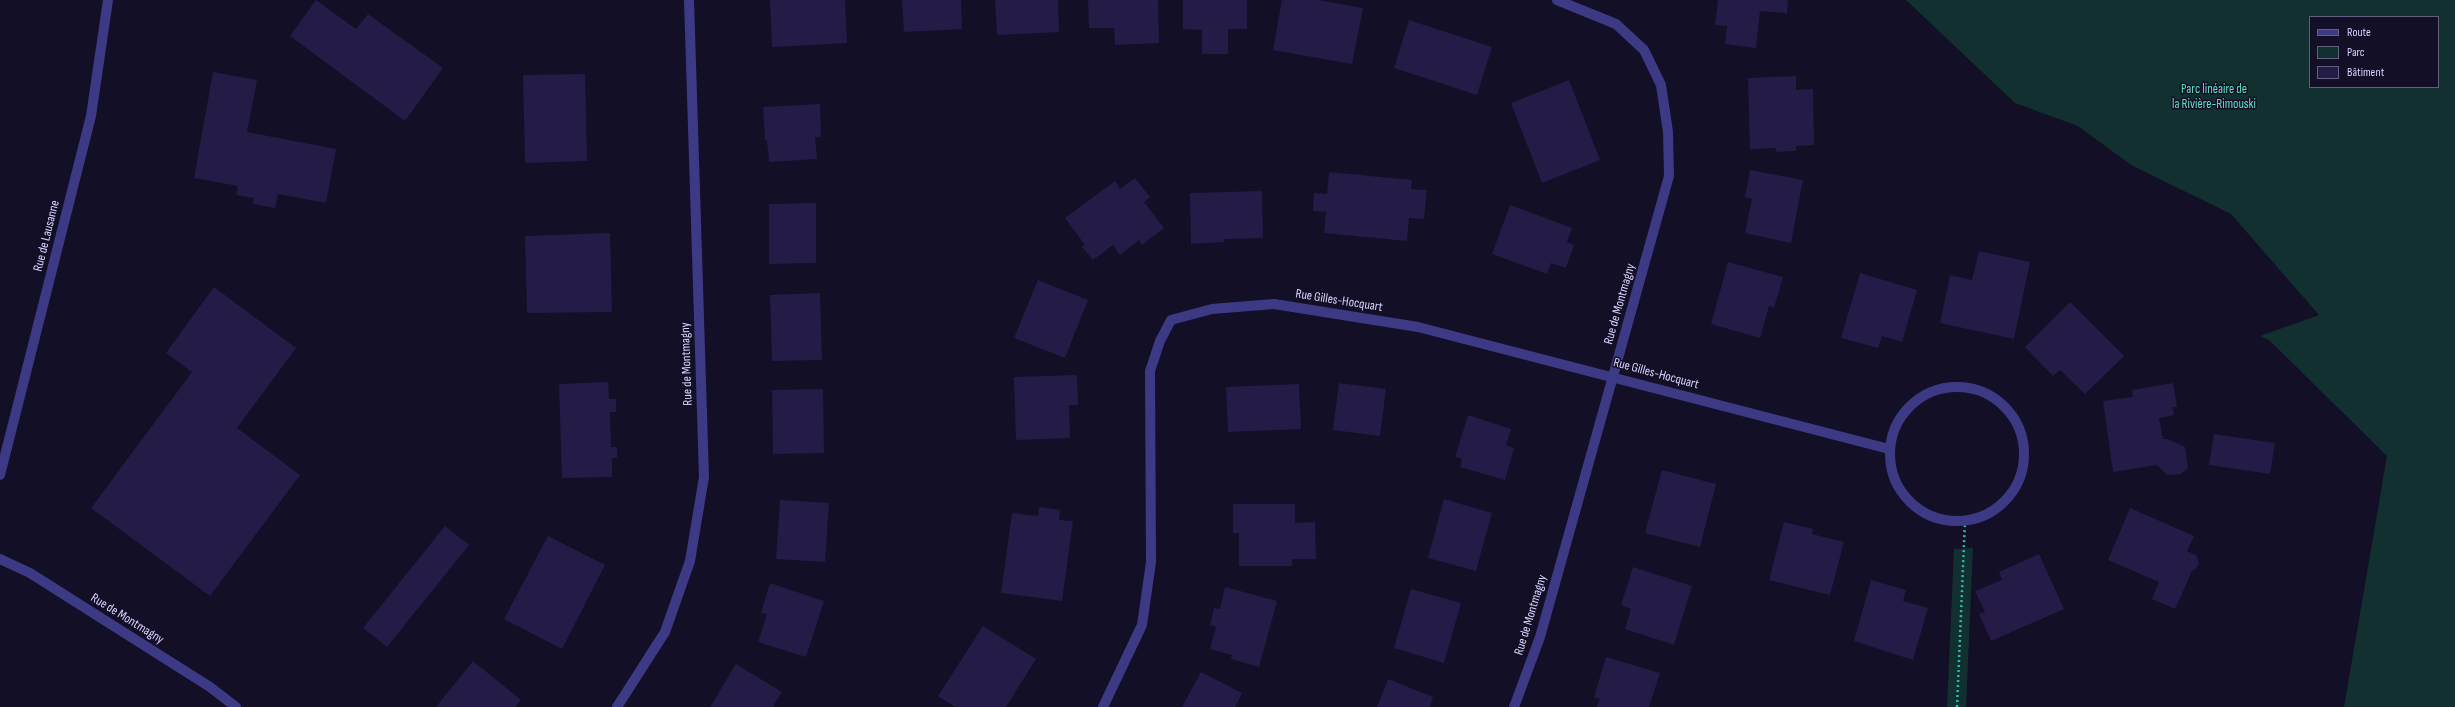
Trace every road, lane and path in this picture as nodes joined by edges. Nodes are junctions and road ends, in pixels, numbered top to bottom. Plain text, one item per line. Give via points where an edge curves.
1 (108, 0) edge
2 (689, 0) edge
3 (1557, 0) edge
4 (1613, 376) junction
5 (1890, 449) junction
6 (0, 475) edge
7 (1965, 521) junction
8 (0, 559) edge
9 (236, 707) edge
10 (617, 707) edge
11 (1103, 707) edge
12 (1514, 707) edge
13 (1957, 707) edge

1 - 6 street, Rue de Lausanne via 91,116
2 - 10 street, Rue de Montmagny via 704,477 690,561 665,632
3 - 4 street, Rue de Montmagny via 1616,24 1644,50 1661,85 1668,132 1669,176
4 - 5 street, Rue Gilles-Hocquart
4 - 11 street, Rue Gilles-Hocquart via 1418,327 1274,304 1212,308 1171,320 1160,341 1150,371 1151,562 1142,625
4 - 12 street, Rue de Montmagny via 1540,637
5 - 7 street via 1891,469 1898,488 1911,504 1927,515 1946,521
5 - 7 street via 1895,426 1908,407 1927,394 1949,387 1972,388 1994,397 2011,412 2022,433 2026,456 2021,478 2009,498 1991,513
7 - 13 path
8 - 9 street, Rue de Montmagny via 30,573 210,687

